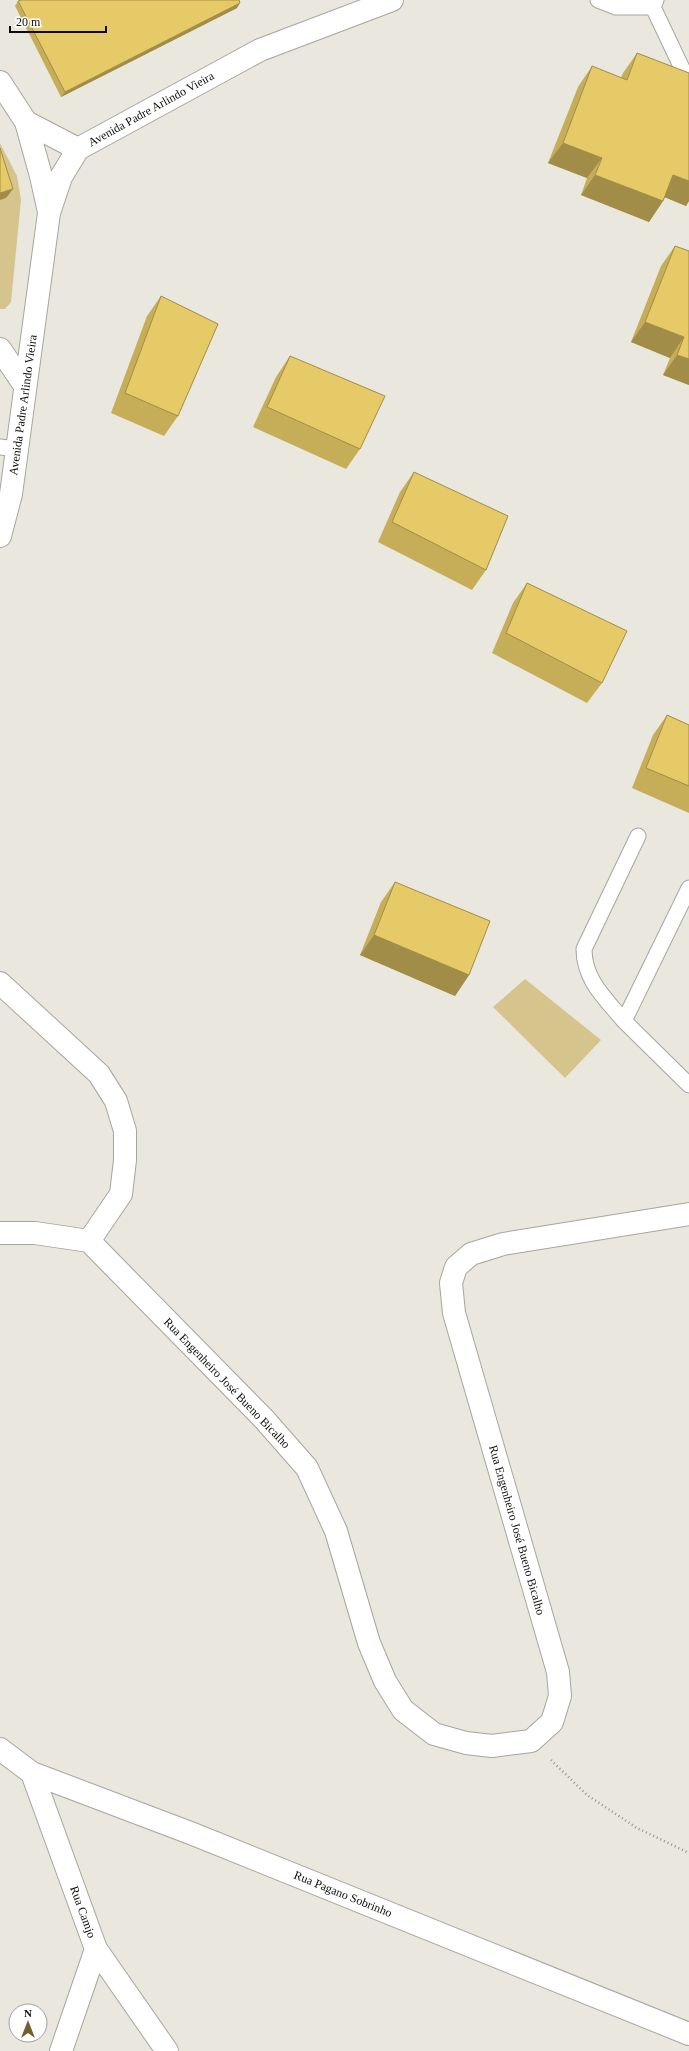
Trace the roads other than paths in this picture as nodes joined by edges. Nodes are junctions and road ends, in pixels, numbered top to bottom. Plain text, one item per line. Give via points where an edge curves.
1 (392, 0) edge
2 (598, 0) edge
3 (654, 3) edge
4 (0, 82) edge
5 (689, 83) edge
6 (26, 122) junction
7 (78, 149) junction
8 (49, 213) junction
9 (0, 349) edge
10 (25, 386) junction
11 (8, 448) edge
12 (0, 536) edge
13 (638, 836) dead end
14 (689, 888) edge
15 (0, 982) edge
16 (624, 1020) junction
17 (689, 1085) edge
18 (689, 1214) edge
19 (0, 1233) edge
20 (89, 1241) junction
21 (0, 1749) edge
22 (32, 1773) junction
23 (96, 1949) junction
24 (689, 2034) edge
25 (61, 2051) edge
26 (167, 2051) edge

1 - 7 street, Avenida Padre Arlindo Vieira via 260,50
2 - 3 lane via 616,7
3 - 5 lane
4 - 6 street
6 - 7 street
6 - 8 street
7 - 8 street, Avenida Padre Arlindo Vieira via 61,177
8 - 10 street, Avenida Padre Arlindo Vieira
9 - 10 street
10 - 11 street, Avenida Padre Arlindo Vieira
11 - 12 street, Avenida Padre Arlindo Vieira via 11,494
13 - 16 lane via 584,949 589,979
14 - 16 lane
15 - 20 street via 100,1074 116,1102 125,1131 121,1194
16 - 17 lane
18 - 20 street, Rua Engenheiro José Bueno Bicalho via 503,1244 471,1254 456,1267 451,1283 454,1313 558,1672 560,1696 552,1722 531,1741 492,1746 466,1743 434,1734 403,1710 385,1681 369,1643 336,1531 307,1468 264,1420
19 - 20 street via 35,1233
21 - 22 street, Rua Pagano Sobrinho
22 - 23 street, Rua Camjo
22 - 24 street, Rua Pagano Sobrinho via 193,1834
23 - 25 street, Rua Camjo
23 - 26 street

